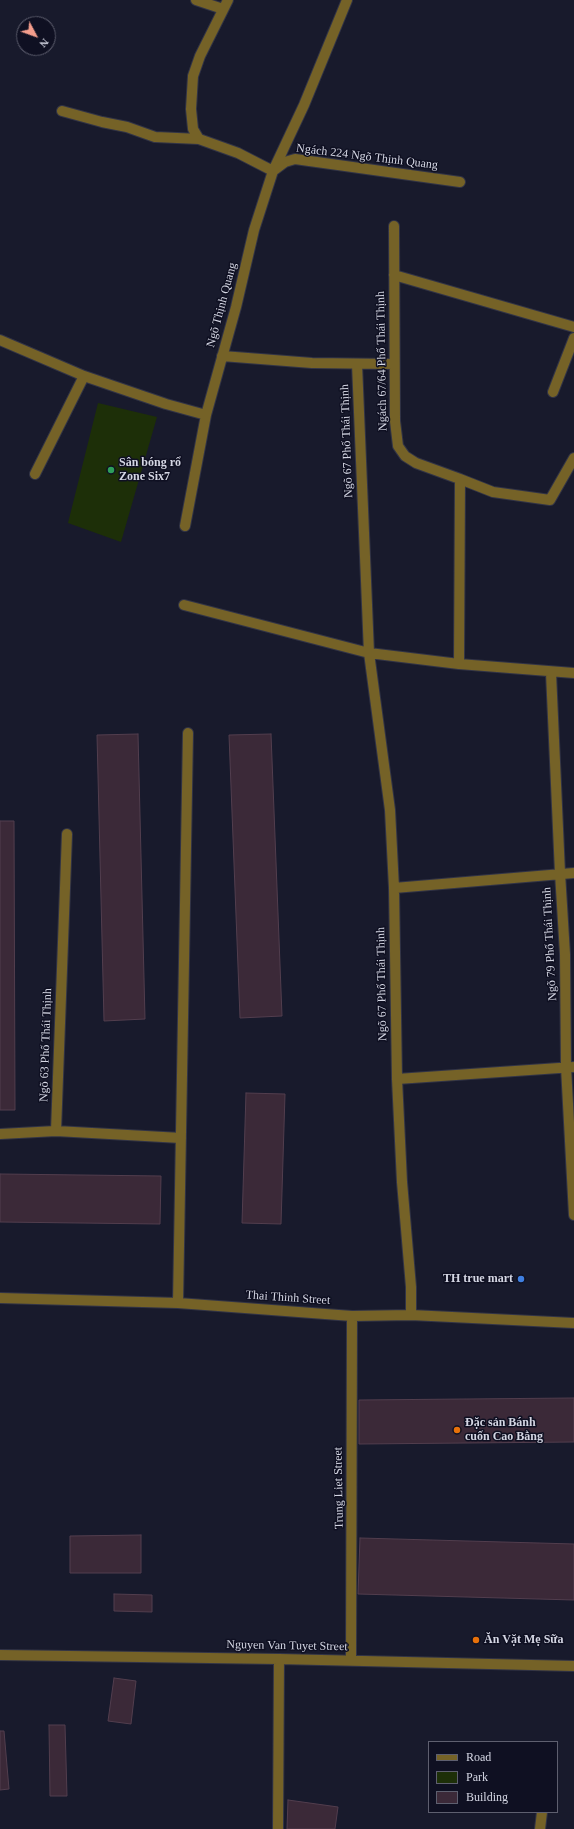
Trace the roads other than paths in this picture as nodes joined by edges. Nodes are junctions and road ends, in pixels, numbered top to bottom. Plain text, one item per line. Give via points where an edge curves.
1 (196, 0) edge
2 (228, 0) edge
3 (348, 0) edge
4 (223, 9) junction
5 (62, 110) dead end
6 (199, 139) junction
7 (274, 171) junction
8 (460, 182) dead end
9 (394, 226) dead end
10 (394, 275) junction
11 (574, 327) edge
12 (574, 338) edge
13 (0, 340) edge
14 (222, 356) junction
15 (357, 364) junction
16 (394, 364) junction
17 (84, 376) junction
18 (553, 392) dead end
19 (206, 415) junction
20 (574, 458) edge
21 (35, 474) dead end
22 (460, 479) junction
23 (185, 526) dead end
24 (184, 605) dead end
25 (369, 653) junction
26 (458, 664) junction
27 (551, 673) junction
28 (574, 673) edge
29 (188, 733) dead end
30 (67, 834) dead end
31 (560, 873) junction
32 (574, 873) edge
33 (394, 888) junction
34 (570, 1067) edge
35 (397, 1079) junction
36 (56, 1131) junction
37 (0, 1134) edge
38 (181, 1138) junction
39 (574, 1215) edge
40 (0, 1298) edge
41 (178, 1303) junction
42 (411, 1315) junction
43 (352, 1316) junction
44 (574, 1323) edge
45 (0, 1655) edge
46 (279, 1659) junction
47 (351, 1660) junction
48 (574, 1666) edge
49 (542, 1813) edge
50 (278, 1829) edge
51 (540, 1829) edge

1 - 4 street
2 - 4 street
3 - 7 street, Ngõ Thịnh Quang
4 - 6 street via 193,76 193,130
5 - 6 street via 155,137
6 - 7 street
7 - 8 street, Ngách 224 Ngõ Thịnh Quang via 285,162 295,159
7 - 14 street, Ngõ Thịnh Quang via 254,230
9 - 10 street, Ngách 67/64 Phố Thái Thịnh
10 - 11 street, Ngách 67/64 Phố Thái Thịnh
10 - 16 street, Ngách 67/64 Phố Thái Thịnh
12 - 18 street
13 - 17 street
14 - 15 street
14 - 19 street, Ngõ Thịnh Quang
15 - 16 street
15 - 25 street, Ngõ 67 Phố Thái Thịnh
16 - 22 street, Ngách 67/64 Phố Thái Thịnh via 398,446 405,456 416,463
17 - 19 street
17 - 21 street
19 - 23 street, Ngõ Thịnh Quang
20 - 22 street, Ngách 67/64 Phố Thái Thịnh via 550,500 493,492
22 - 26 street
24 - 25 street
25 - 26 street
25 - 33 street, Ngõ 67 Phố Thái Thịnh via 390,810
26 - 27 street
27 - 28 street
27 - 31 street, Ngõ 79 Phố Thái Thịnh
29 - 38 street
30 - 36 street, Ngõ 63 Phố Thái Thịnh
31 - 32 street
31 - 33 street
31 - 34 street, Ngõ 79 Phố Thái Thịnh
33 - 35 street, Ngõ 67 Phố Thái Thịnh
34 - 35 street
34 - 39 street, Ngõ 79 Phố Thái Thịnh
35 - 42 street, Ngõ 67 Phố Thái Thịnh
36 - 37 street
36 - 38 street
38 - 41 street
40 - 41 street, Thai Thinh Street
41 - 43 street, Thai Thinh Street
42 - 43 street, Thai Thinh Street
42 - 44 street, Thai Thinh Street
43 - 47 street, Trung Liet Street
45 - 46 street, Nguyen Van Tuyet Street
46 - 47 street, Nguyen Van Tuyet Street
46 - 50 street
47 - 48 street, Nguyen Van Tuyet Street
49 - 51 street

